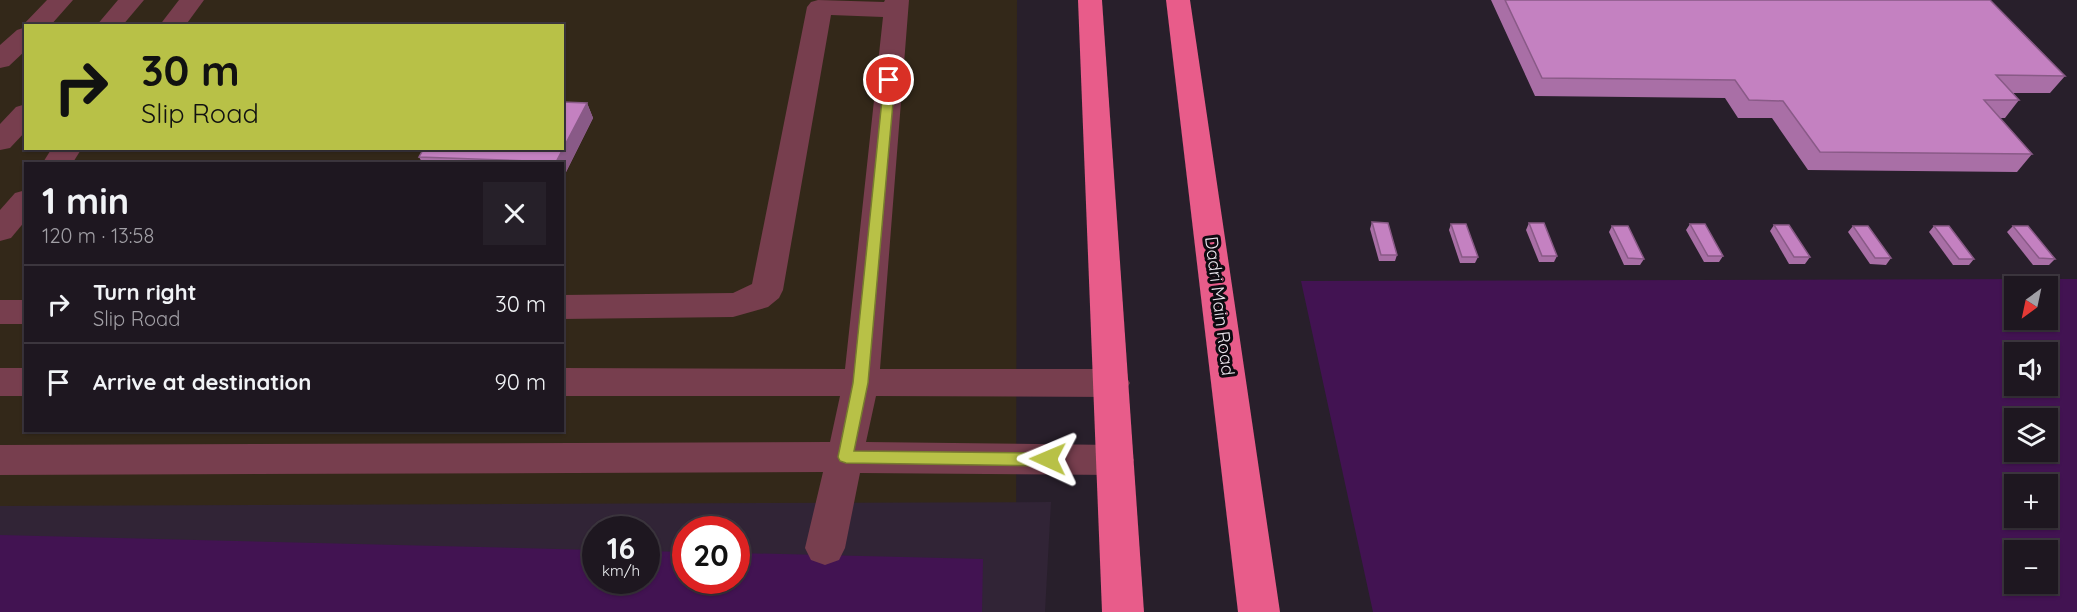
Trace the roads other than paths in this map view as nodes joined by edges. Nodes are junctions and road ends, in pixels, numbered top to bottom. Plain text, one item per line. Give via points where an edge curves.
1 (61, 0) edge
2 (132, 0) edge
3 (192, 0) edge
4 (1090, 0) edge
5 (1178, 0) edge
6 (821, 3) edge
7 (896, 5) edge
8 (37, 24) edge
9 (110, 24) edge
10 (173, 24) edge
11 (24, 37) edge
12 (0, 60) edge
13 (24, 115) edge
14 (0, 141) edge
15 (24, 202) edge
16 (0, 230) edge
17 (564, 307) edge
18 (0, 312) edge
19 (24, 312) edge
20 (0, 382) edge
21 (24, 382) edge
22 (564, 382) edge
23 (861, 383) junction
24 (1112, 383) junction
25 (846, 457) junction
26 (0, 460) edge
27 (1115, 460) junction
28 (825, 548) dead end
29 (1124, 612) edge
30 (1259, 612) edge

1 - 8 lane
2 - 9 lane
3 - 10 lane
4 - 24 highway
5 - 30 highway, Dadri Main Road
6 - 7 lane
6 - 17 lane via 766,290 756,298 733,305
7 - 23 lane
11 - 12 lane
13 - 14 lane
15 - 16 lane
18 - 19 lane
20 - 21 lane
22 - 23 lane
23 - 24 lane
23 - 25 lane
24 - 27 highway
25 - 26 lane
25 - 27 lane
25 - 28 lane
27 - 29 highway

